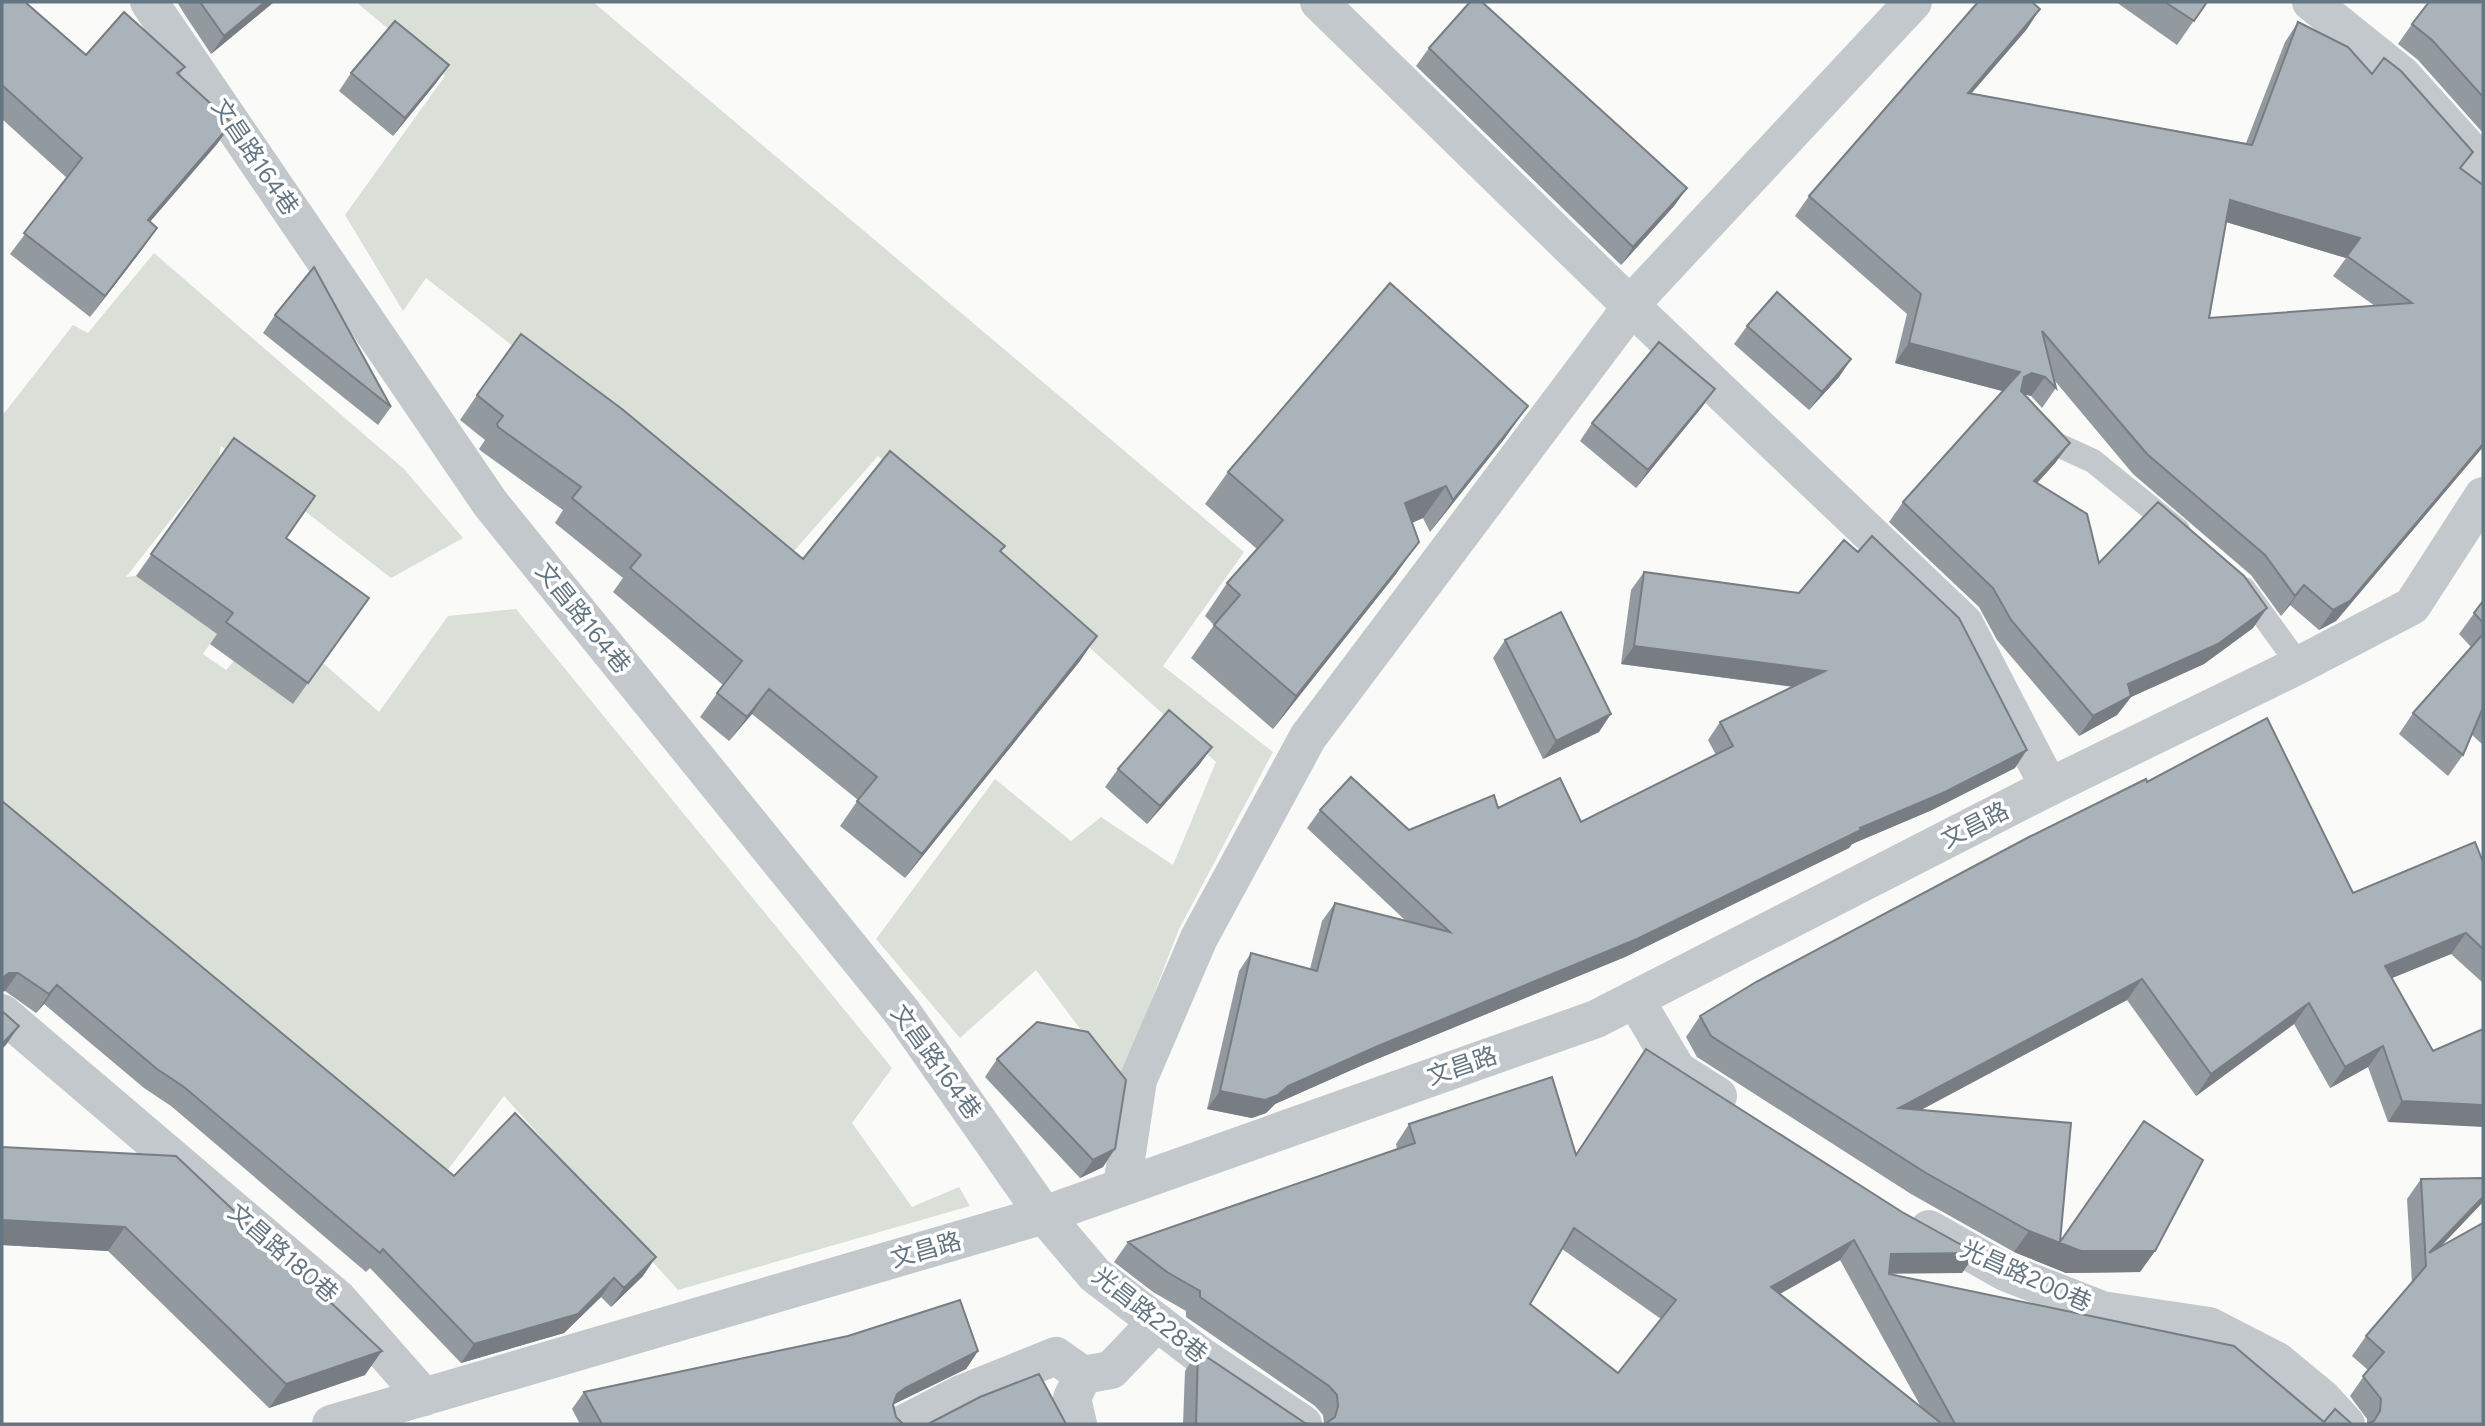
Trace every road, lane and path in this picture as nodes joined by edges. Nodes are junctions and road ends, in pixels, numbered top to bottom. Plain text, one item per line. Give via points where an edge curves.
1 (149, 2) edge
2 (1319, 2) edge
3 (1913, 2) edge
4 (2311, 2) edge
5 (2483, 165) edge
6 (1632, 307) junction
7 (2021, 407) edge
8 (2483, 496) edge
9 (2199, 548) edge
10 (2230, 576) edge
11 (2299, 665) junction
12 (2049, 787) junction
13 (1635, 999) junction
14 (2, 1013) edge
15 (1746, 1115) edge
16 (1122, 1186) junction
17 (1900, 1213) edge
18 (1044, 1215) junction
19 (1157, 1322) junction
20 (1083, 1376) junction
21 (424, 1397) junction
22 (331, 1424) edge
23 (903, 1424) edge
24 (1078, 1424) edge
25 (1303, 1424) edge
26 (2346, 1424) edge

1 - 18 street, 文昌路164巷 via 490,503 902,1012
2 - 6 street
3 - 6 street
4 - 5 street via 2402,75
6 - 12 street via 1964,623
6 - 16 street via 1308,737 1199,938 1138,1080
7 - 9 lane via 2056,444 2093,461
8 - 11 street, 文昌路 via 2412,606
10 - 11 lane
11 - 12 street, 文昌路
12 - 13 street, 文昌路
13 - 15 street via 1677,1070
13 - 16 street, 文昌路 via 1596,1019
14 - 21 street, 文昌路180巷 via 338,1299
16 - 18 street, 文昌路
17 - 26 street, 光昌路200巷 via 2005,1272 2102,1310 2210,1326 2277,1361
18 - 19 street, 光昌路228巷 via 1094,1275
18 - 21 street, 文昌路
19 - 20 street via 1111,1370
19 - 25 street, 光昌路228巷
20 - 23 street via 1056,1356 959,1395
20 - 24 street via 1072,1398
21 - 22 street, 文昌路

